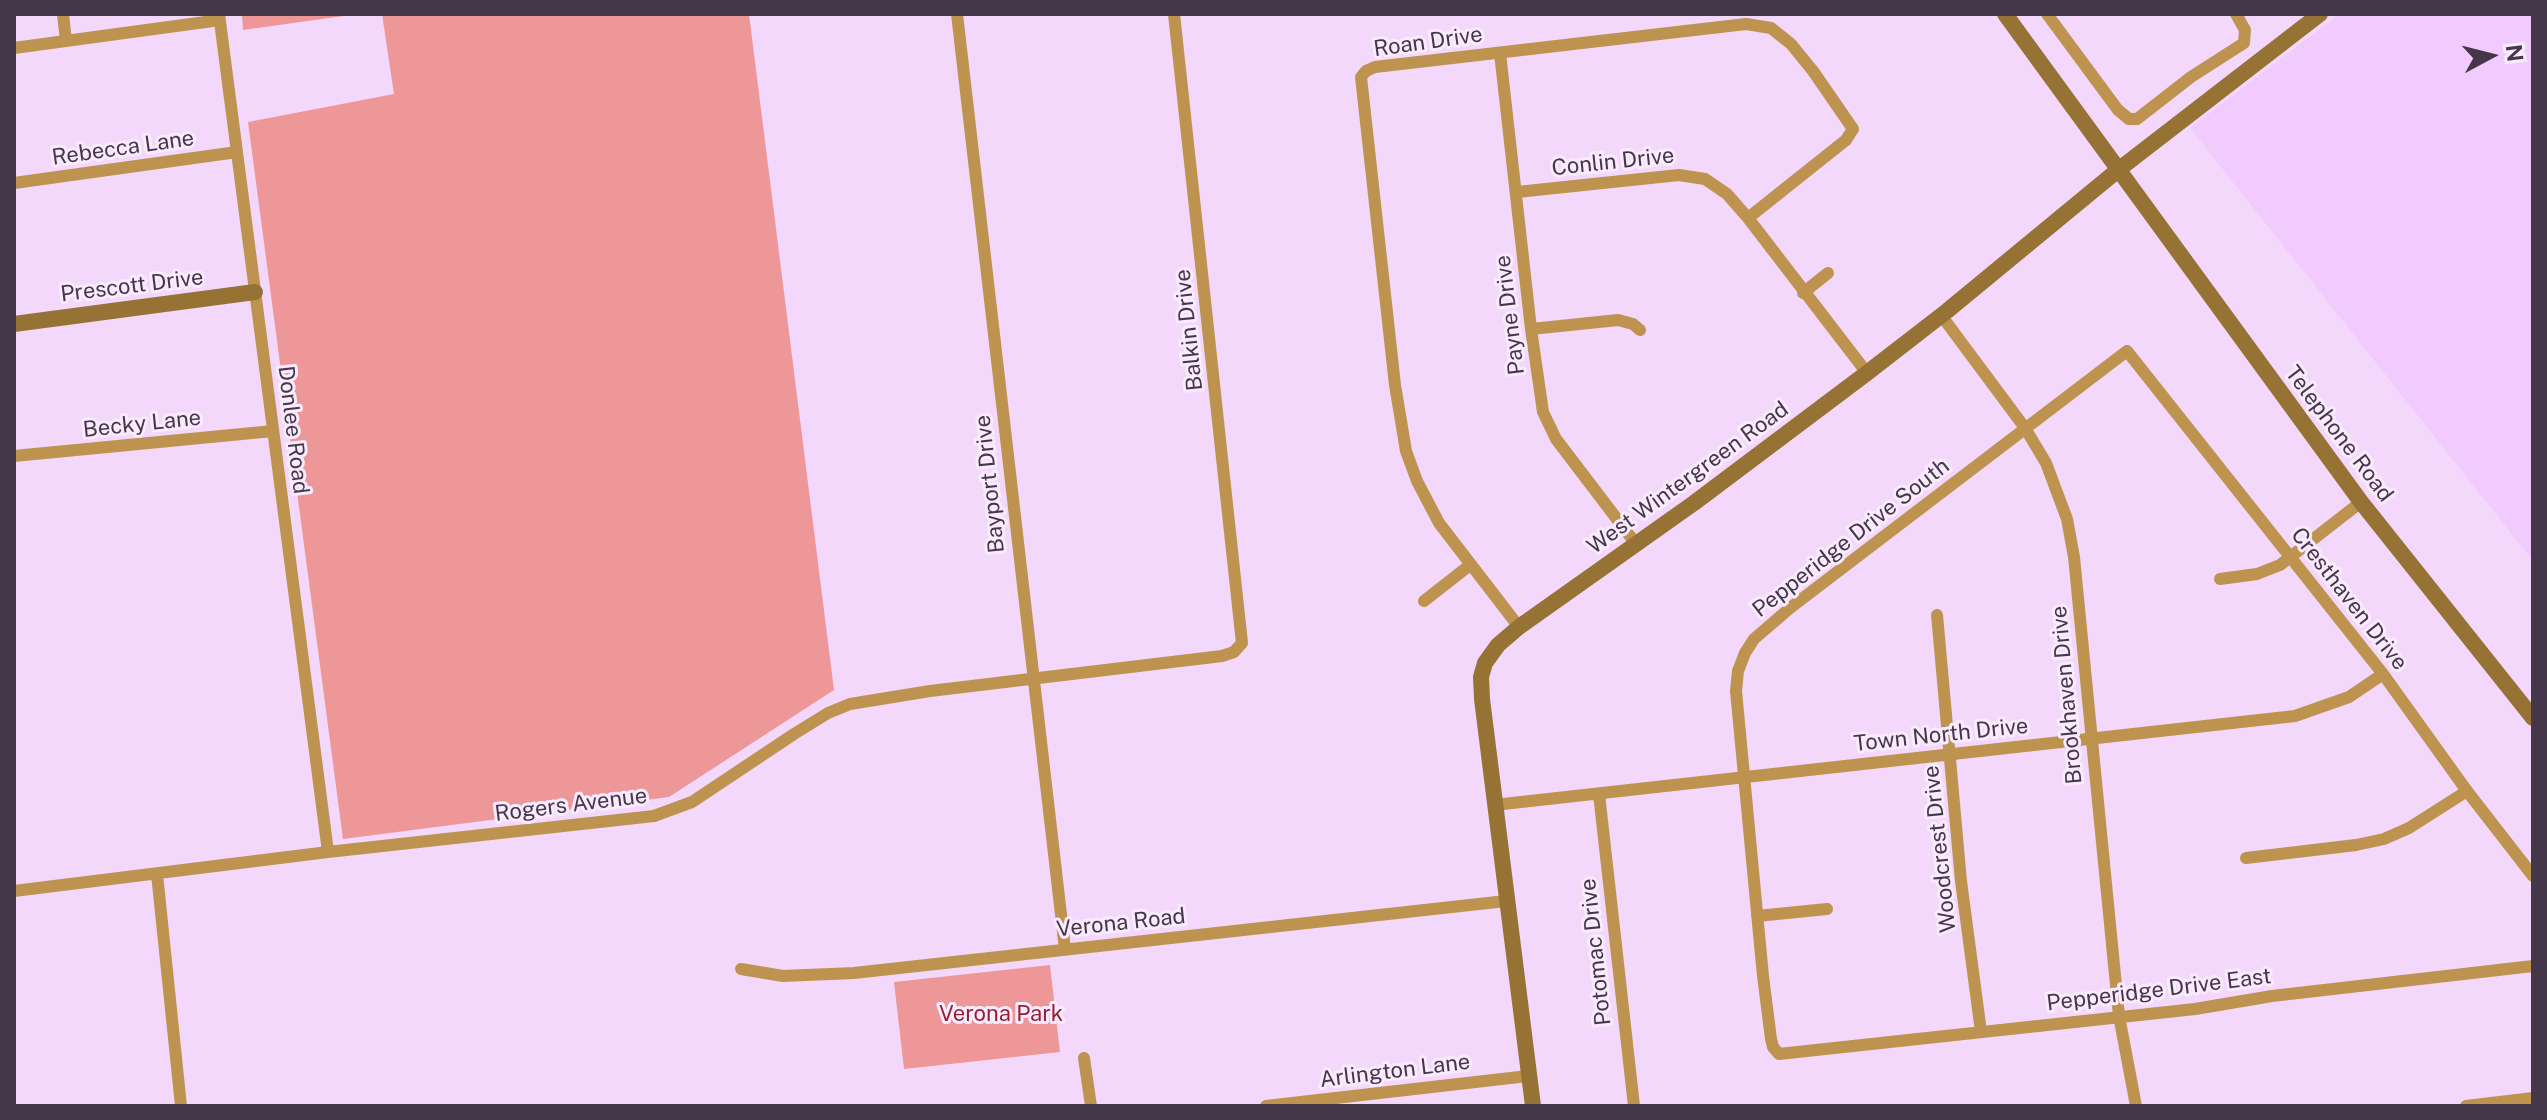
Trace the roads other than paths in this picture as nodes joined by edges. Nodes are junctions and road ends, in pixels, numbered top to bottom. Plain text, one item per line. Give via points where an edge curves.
1 (63, 14) edge
2 (957, 14) edge
3 (1174, 14) edge
4 (2005, 14) edge
5 (2047, 14) edge
6 (2236, 14) edge
7 (2320, 14) edge
8 (219, 17) edge
9 (66, 41) junction
10 (14, 48) edge
11 (1500, 53) junction
12 (237, 152) junction
13 (2118, 170) junction
14 (14, 183) edge
15 (1517, 192) junction
16 (1748, 218) junction
17 (1828, 273) dead end
18 (255, 292) junction
19 (1803, 293) junction
20 (1941, 315) junction
21 (14, 324) edge
22 (1531, 329) junction
23 (1640, 330) dead end
24 (2127, 351) joint
25 (1867, 373) junction
26 (2025, 428) junction
27 (273, 431) junction
28 (14, 456) edge
29 (2361, 502) junction
30 (1636, 544) junction
31 (2292, 557) junction
32 (1470, 565) junction
33 (2220, 579) dead end
34 (1424, 601) dead end
35 (1937, 615) dead end
36 (1519, 627) junction
37 (1242, 643) joint
38 (2383, 674) junction
39 (1032, 680) junction
40 (2533, 718) edge
41 (2092, 739) junction
42 (1951, 754) junction
43 (1744, 777) junction
44 (2467, 791) junction
45 (1599, 794) junction
46 (1494, 805) junction
47 (328, 852) junction
48 (2246, 858) dead end
49 (157, 874) junction
50 (2533, 876) edge
51 (14, 891) edge
52 (1506, 901) junction
53 (1827, 909) dead end
54 (1757, 916) junction
55 (1065, 949) junction
56 (2533, 966) edge
57 (741, 969) dead end
58 (2119, 1016) junction
59 (1981, 1032) junction
60 (1789, 1053) joint
61 (1084, 1058) dead end
62 (1528, 1076) junction
63 (2533, 1098) edge
64 (181, 1106) edge
65 (1091, 1106) edge
66 (1266, 1106) edge
67 (1533, 1106) edge
68 (1634, 1106) edge
69 (2136, 1106) edge
70 (2466, 1106) edge

1 - 9 street
2 - 39 street, Bayport Drive
3 - 37 street, Balkin Drive
4 - 13 street
5 - 6 street via 2129,119 2137,119 2244,43 2245,30
7 - 13 street, West Wintergreen Road
8 - 9 street
8 - 12 street, Donlee Road
9 - 10 street
11 - 15 street, Payne Drive
11 - 16 street, Roan Drive via 1746,24 1771,28 1806,62 1853,129
11 - 32 street, Roan Drive via 1375,67 1361,77 1406,451 1439,523
12 - 14 street, Rebecca Lane
12 - 18 street, Donlee Road
13 - 20 street, West Wintergreen Road
13 - 29 street, Telephone Road
15 - 16 street, Conlin Drive via 1693,176 1717,185
15 - 22 street, Payne Drive
16 - 19 street, Conlin Drive
17 - 19 street
18 - 21 street, Prescott Drive
18 - 27 street, Donlee Road
19 - 25 street, Conlin Drive
20 - 25 street, West Wintergreen Road
20 - 26 street, Brookhaven Drive
22 - 23 street via 1618,320
22 - 30 street, Payne Drive via 1540,401 1549,425
24 - 26 street, Pepperidge Drive South
24 - 31 street, Cresthaven Drive
25 - 30 street, West Wintergreen Road
26 - 41 street, Brookhaven Drive via 2046,463 2067,519
26 - 43 street, Pepperidge Drive South via 1754,639 1736,680
27 - 28 street, Becky Lane
27 - 47 street, Donlee Road
29 - 31 street
29 - 40 street, Telephone Road
30 - 36 street, West Wintergreen Road
31 - 33 street via 2257,574
31 - 38 street, Cresthaven Drive
32 - 34 street
32 - 36 street, Roan Drive
35 - 42 street, Woodcrest Drive
36 - 46 street, West Wintergreen Road via 1491,654 1481,677
37 - 39 street, Rogers Avenue via 1222,656
38 - 41 street, Town North Drive via 2349,697 2295,716
38 - 44 street, Cresthaven Drive
39 - 47 street, Rogers Avenue via 850,704 794,734 692,802 654,816
39 - 55 street, Bayport Drive
41 - 42 street, Town North Drive
41 - 58 street, Brookhaven Drive
42 - 43 street, Town North Drive
42 - 59 street, Woodcrest Drive
43 - 45 street, Town North Drive
43 - 54 street, Pepperidge Drive South
44 - 48 street via 2384,839
44 - 50 street, Cresthaven Drive
45 - 46 street, Town North Drive
45 - 68 street, Potomac Drive
46 - 52 street, West Wintergreen Road
47 - 49 street, Rogers Avenue
49 - 51 street, Rogers Avenue
49 - 64 street
52 - 55 street, Verona Road
52 - 62 street, West Wintergreen Road
53 - 54 street
54 - 60 street, Pepperidge Drive South via 1773,1047 1779,1054
55 - 57 street, Verona Road via 854,973 783,976
56 - 58 street, Pepperidge Drive East
58 - 59 street, Pepperidge Drive East
58 - 69 street, Brookhaven Drive
59 - 60 street, Pepperidge Drive East
61 - 65 street
62 - 66 street, Arlington Lane
62 - 67 street, West Wintergreen Road
63 - 70 street

